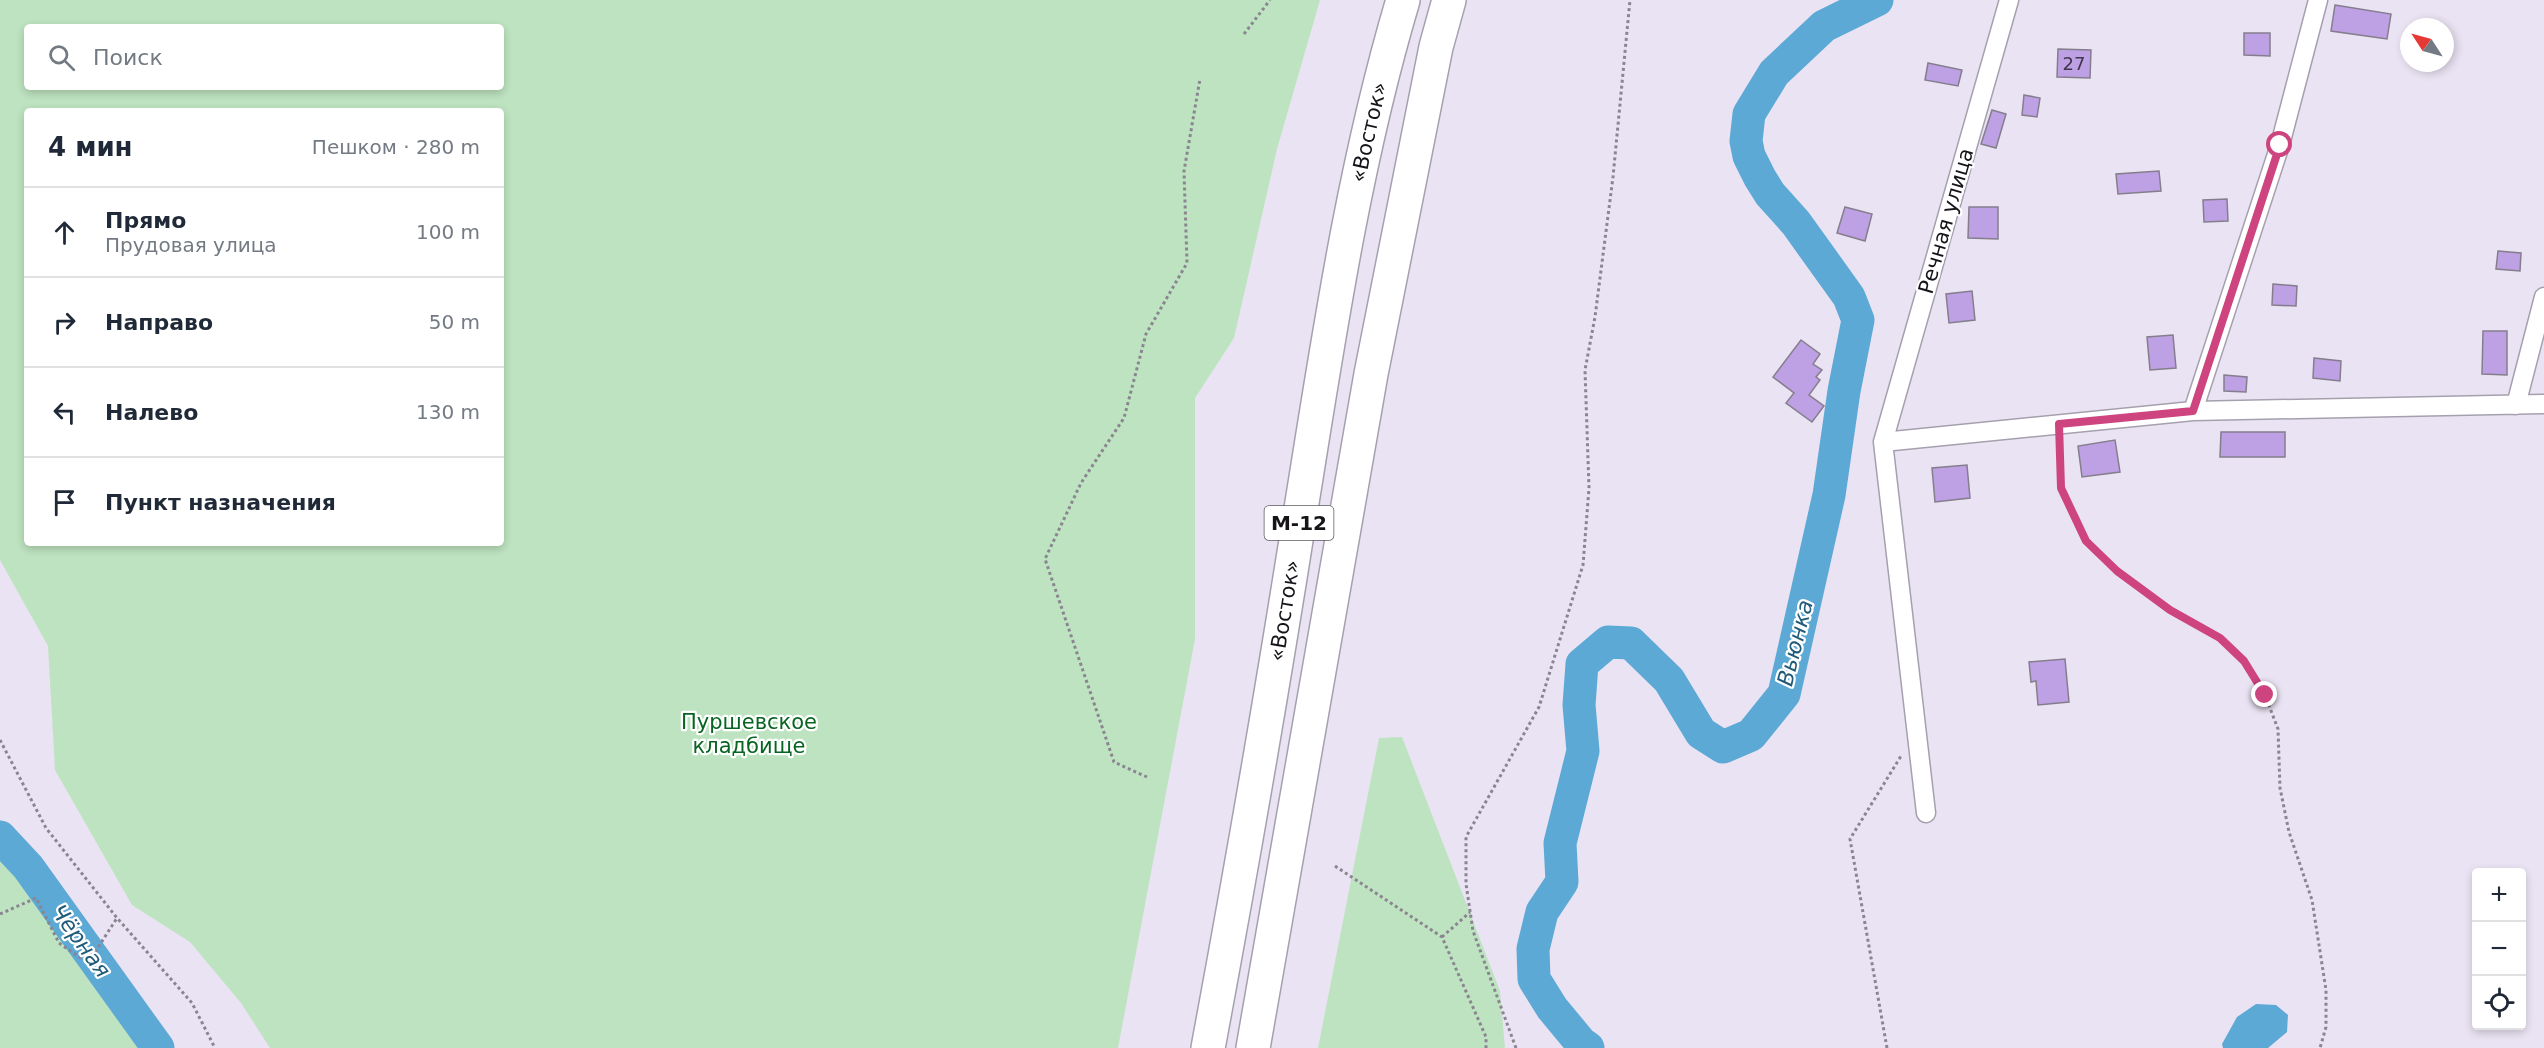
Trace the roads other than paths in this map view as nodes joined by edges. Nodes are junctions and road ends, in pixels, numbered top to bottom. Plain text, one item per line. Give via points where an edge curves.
1 (1403, 0) edge
2 (1449, 0) edge
3 (2009, 0) edge
4 (2318, 0) edge
5 (2544, 297) edge
6 (2544, 404) edge
7 (2516, 405) junction
8 (2193, 411) junction
9 (1884, 441) junction
10 (1926, 813) dead end
11 (1208, 1048) edge
12 (1253, 1048) edge

1 - 11 highway, «Восток» / М-12 via 1367,136 1337,287
2 - 12 highway, М-12 via 1436,47 1371,375
3 - 9 street, Речная улица
4 - 8 street via 2280,145
5 - 7 street
6 - 7 street
7 - 8 street
8 - 9 street
9 - 10 street

